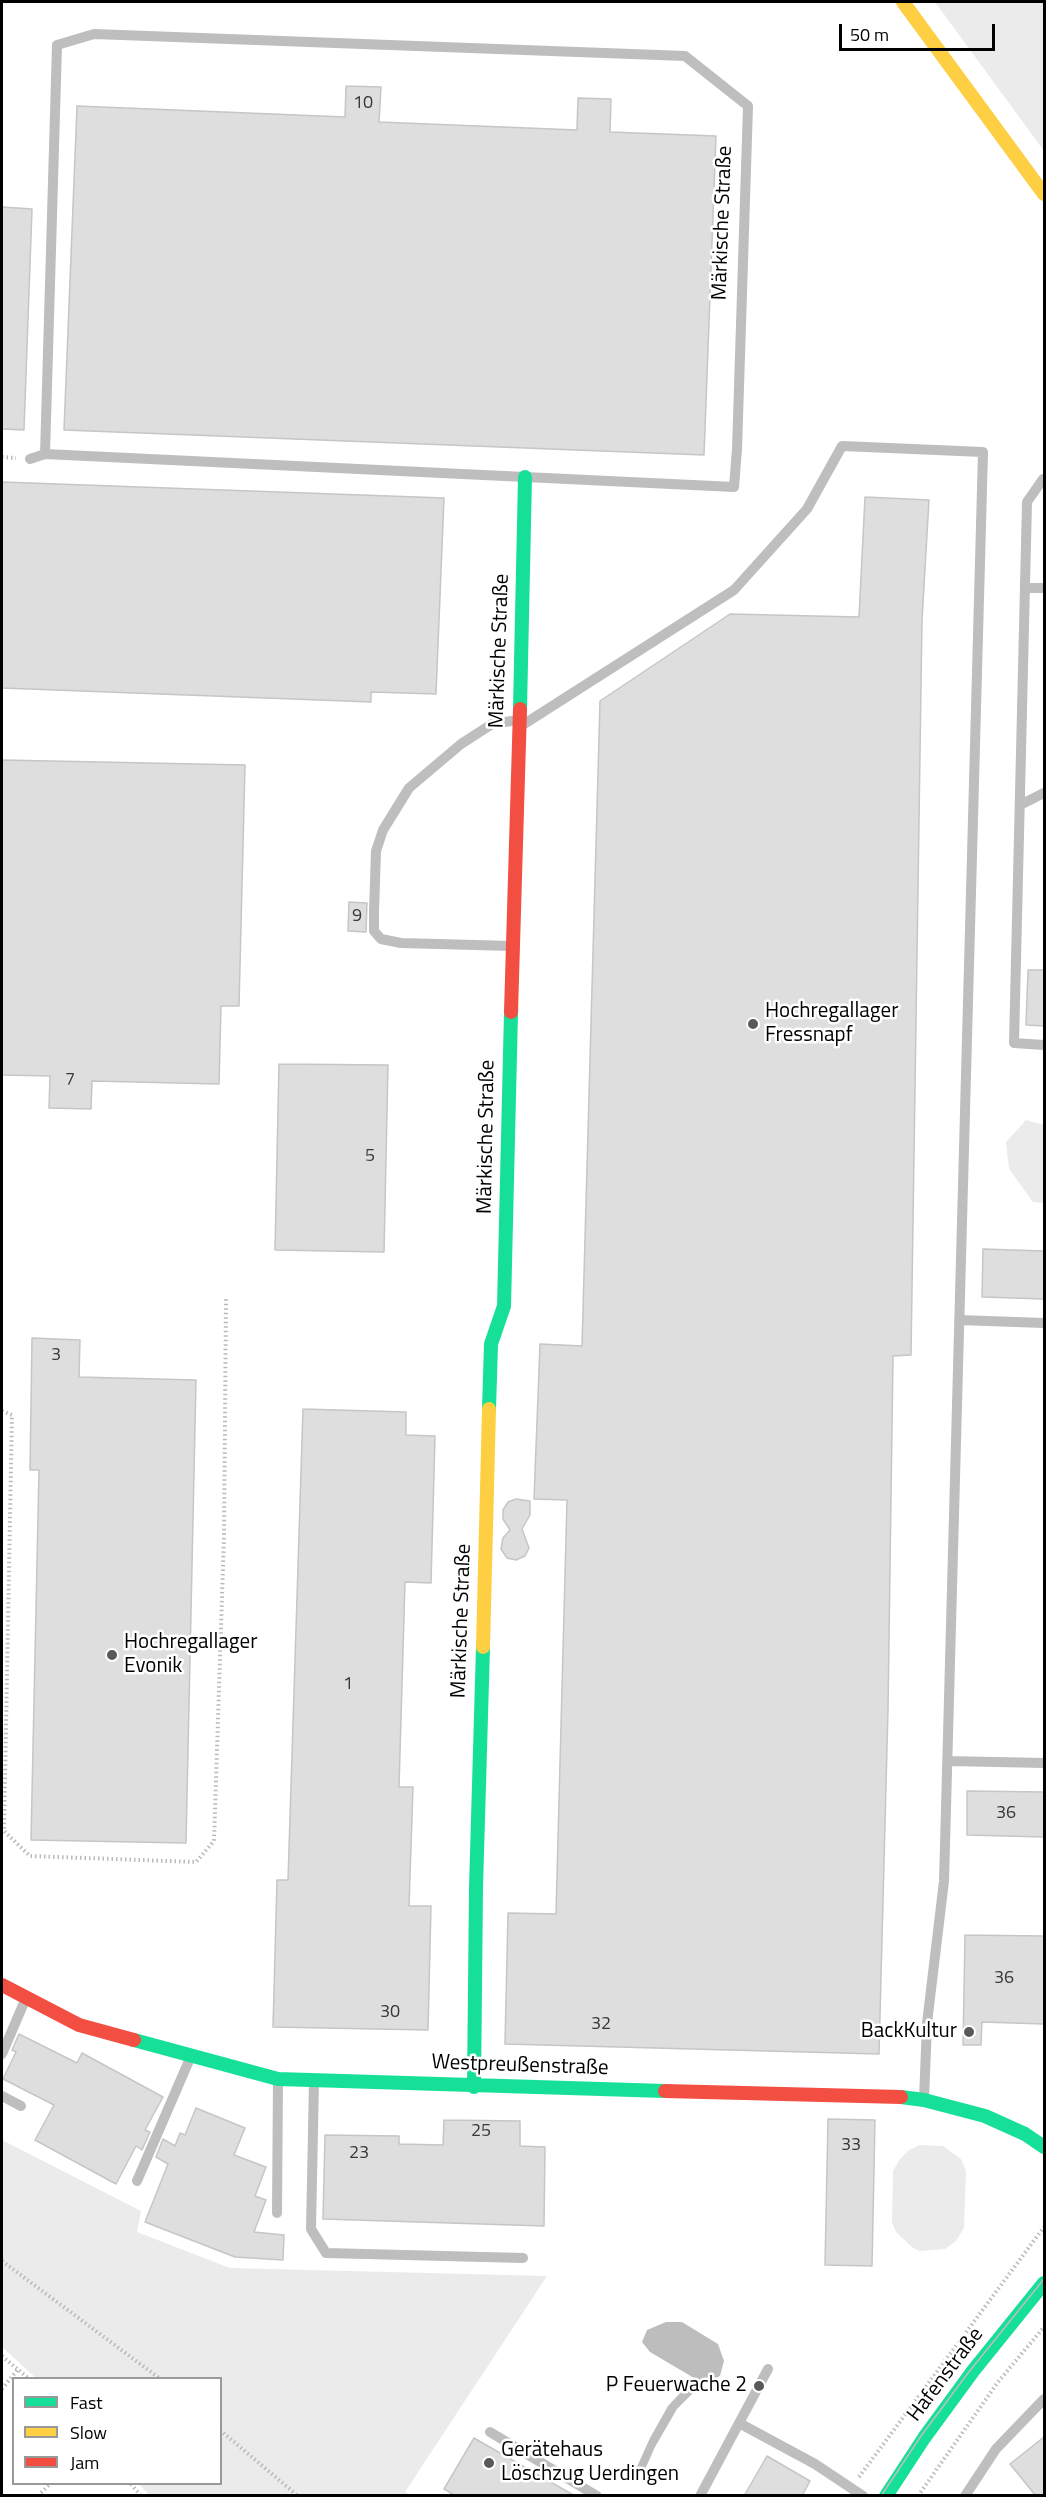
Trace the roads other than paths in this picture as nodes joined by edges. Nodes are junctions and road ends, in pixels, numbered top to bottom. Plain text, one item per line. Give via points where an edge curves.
1 (903, 2) edge
2 (1044, 194) edge
3 (45, 454) junction
4 (30, 459) dead end
5 (525, 477) junction
6 (1044, 480) edge
7 (1026, 588) junction
8 (1044, 588) edge
9 (518, 724) junction
10 (1044, 793) edge
11 (1020, 805) junction
12 (513, 946) junction
13 (1044, 1045) edge
14 (959, 1320) junction
15 (1044, 1323) edge
16 (948, 1761) junction
17 (1044, 1763) edge
18 (2, 1984) edge
19 (26, 1998) junction
20 (2, 2054) edge
21 (191, 2055) junction
22 (278, 2079) junction
23 (314, 2080) junction
24 (474, 2087) junction
25 (2, 2096) edge
26 (924, 2100) junction
27 (21, 2106) dead end
28 (1044, 2147) edge
29 (137, 2181) dead end
30 (277, 2213) dead end
31 (524, 2258) dead end
32 (1040, 2288) edge
33 (1044, 2304) edge
34 (768, 2368) dead end
35 (1044, 2399) edge
36 (739, 2423) junction
37 (490, 2432) dead end
38 (597, 2496) edge
39 (700, 2496) edge
40 (863, 2496) edge
41 (885, 2496) edge
42 (965, 2496) edge

1 - 2 street
3 - 4 lane
3 - 5 lane
3 - 5 lane, Märkische Straße via 57,45 94,34 686,56 748,106 734,487
5 - 9 street, Märkische Straße
6 - 7 lane via 1027,502
7 - 8 lane
7 - 11 lane
9 - 12 street, Märkische Straße
9 - 12 lane via 492,724 461,744 409,788 382,830 376,851 374,912 374,931 381,939
9 - 14 lane via 734,590 807,509 842,446 983,452
10 - 11 lane
11 - 13 lane via 1014,1043
12 - 24 street, Märkische Straße via 504,1306 491,1344
14 - 15 lane
14 - 16 lane
16 - 17 lane
16 - 26 lane via 944,1881 927,2023
18 - 19 street, Westpreußenstraße
19 - 20 lane
19 - 21 street, Westpreußenstraße via 79,2025
21 - 22 street, Westpreußenstraße
21 - 29 lane
22 - 23 street, Westpreußenstraße
22 - 30 lane
23 - 24 street, Westpreußenstraße
23 - 31 lane via 311,2229 326,2253
24 - 26 street, Westpreußenstraße
25 - 27 lane
26 - 28 street, Westpreußenstraße via 985,2116
32 - 33 lane
32 - 41 street, Hafenstraße via 938,2418
34 - 36 lane
35 - 42 lane via 996,2449
36 - 39 lane
36 - 40 lane via 815,2464
37 - 38 lane

